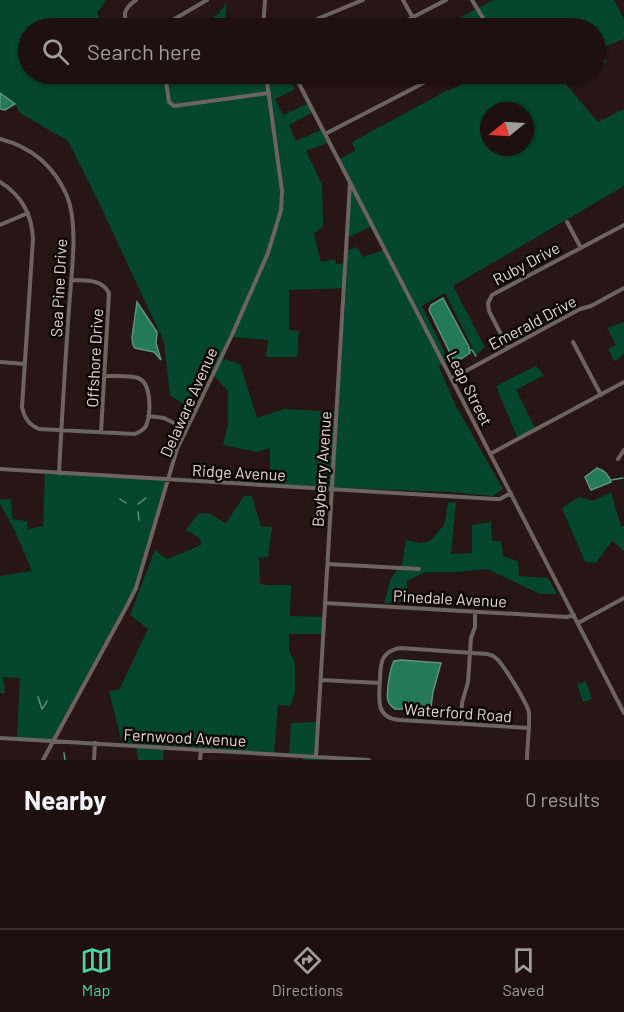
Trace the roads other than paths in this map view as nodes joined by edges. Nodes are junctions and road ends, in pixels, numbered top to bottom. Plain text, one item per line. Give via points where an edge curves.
1 (136, 0) edge
2 (207, 0) edge
3 (265, 0) edge
4 (363, 0) edge
5 (403, 0) edge
6 (446, 0) edge
7 (472, 0) edge
8 (125, 18) edge
9 (176, 18) edge
10 (264, 18) edge
11 (319, 18) edge
12 (412, 18) joint
13 (483, 18) edge
14 (167, 84) edge
15 (268, 84) edge
16 (299, 84) edge
17 (422, 84) edge
18 (269, 93) junction
19 (325, 134) junction
20 (0, 139) edge
21 (0, 182) edge
22 (350, 182) junction
23 (28, 213) junction
24 (567, 222) dead end
25 (0, 225) edge
26 (624, 225) edge
27 (581, 248) junction
28 (70, 280) junction
29 (624, 288) edge
30 (573, 342) dead end
31 (508, 348) junction
32 (0, 362) edge
33 (25, 364) junction
34 (105, 376) junction
35 (452, 379) junction
36 (624, 382) edge
37 (601, 394) junction
38 (148, 416) junction
39 (186, 429) junction
40 (61, 430) junction
41 (101, 432) junction
42 (624, 450) edge
43 (490, 454) junction
44 (618, 459) dead end
45 (0, 469) edge
46 (59, 473) junction
47 (168, 480) junction
48 (332, 489) junction
49 (511, 493) junction
50 (328, 564) junction
51 (418, 569) dead end
52 (624, 598) edge
53 (325, 603) junction
54 (476, 612) junction
55 (574, 615) junction
56 (578, 623) junction
57 (470, 653) junction
58 (321, 680) junction
59 (380, 683) junction
60 (624, 713) edge
61 (461, 724) junction
62 (529, 728) junction
63 (0, 738) edge
64 (54, 741) junction
65 (95, 743) junction
66 (201, 750) junction
67 (316, 757) junction
68 (43, 760) edge
69 (94, 760) edge
70 (200, 760) edge
71 (369, 760) edge
72 (526, 760) edge

1 - 8 street via 127,6
2 - 9 street
3 - 10 street
4 - 11 street
5 - 12 street
6 - 12 street
7 - 13 street
14 - 18 street via 170,104 174,106
15 - 18 street, Delaware Avenue
16 - 19 street, Leap Street
17 - 19 street
18 - 39 street, Delaware Avenue via 281,210 254,285
19 - 22 street, Leap Street
20 - 28 street, Sea Pine Drive via 38,157 62,186 72,218
21 - 23 street via 18,196
22 - 35 street, Leap Street
22 - 48 street, Bayberry Avenue
23 - 25 street
23 - 33 street via 33,239
24 - 27 street
26 - 27 street, Ruby Drive
27 - 31 street, Ruby Drive via 491,296 489,311
28 - 34 street, Offshore Drive via 98,282 109,293
28 - 40 street, Sea Pine Drive
29 - 31 street, Emerald Drive
30 - 37 street
31 - 35 street, Emerald Drive
32 - 33 street
33 - 40 street via 22,407 26,418 39,429
34 - 38 street via 137,377 146,384
34 - 41 street, Offshore Drive
35 - 43 street, Leap Street
36 - 37 street
37 - 43 street
38 - 39 street via 164,418
38 - 41 street via 146,426 138,433
39 - 47 street, Delaware Avenue
40 - 41 street
40 - 46 street, Sea Pine Drive
42 - 44 street
43 - 49 street, Leap Street
45 - 46 street, Ridge Avenue
46 - 47 street, Ridge Avenue
47 - 48 street, Ridge Avenue
47 - 64 street, Delaware Avenue via 136,588
48 - 49 street, Ridge Avenue via 495,499
48 - 50 street, Bayberry Avenue
49 - 55 street, Leap Street
50 - 51 street
50 - 53 street, Bayberry Avenue
52 - 56 street
53 - 54 street, Pinedale Avenue
53 - 58 street, Bayberry Avenue
54 - 55 street, Pinedale Avenue
54 - 57 street
55 - 56 street, Leap Street
56 - 60 street, Leap Street
57 - 59 street, Waterford Road via 394,650 382,661
57 - 61 street
57 - 62 street, Waterford Road via 487,654 499,661 526,703
58 - 59 street
58 - 67 street, Bayberry Avenue
59 - 61 street, Waterford Road via 379,705 390,718
61 - 62 street, Waterford Road
62 - 72 street, Waterford Road
63 - 64 street, Fernwood Avenue
64 - 65 street, Fernwood Avenue
64 - 68 street, Delaware Avenue
65 - 66 street, Fernwood Avenue
65 - 69 street
66 - 67 street, Fernwood Avenue
66 - 70 street
67 - 71 street, Fernwood Avenue

